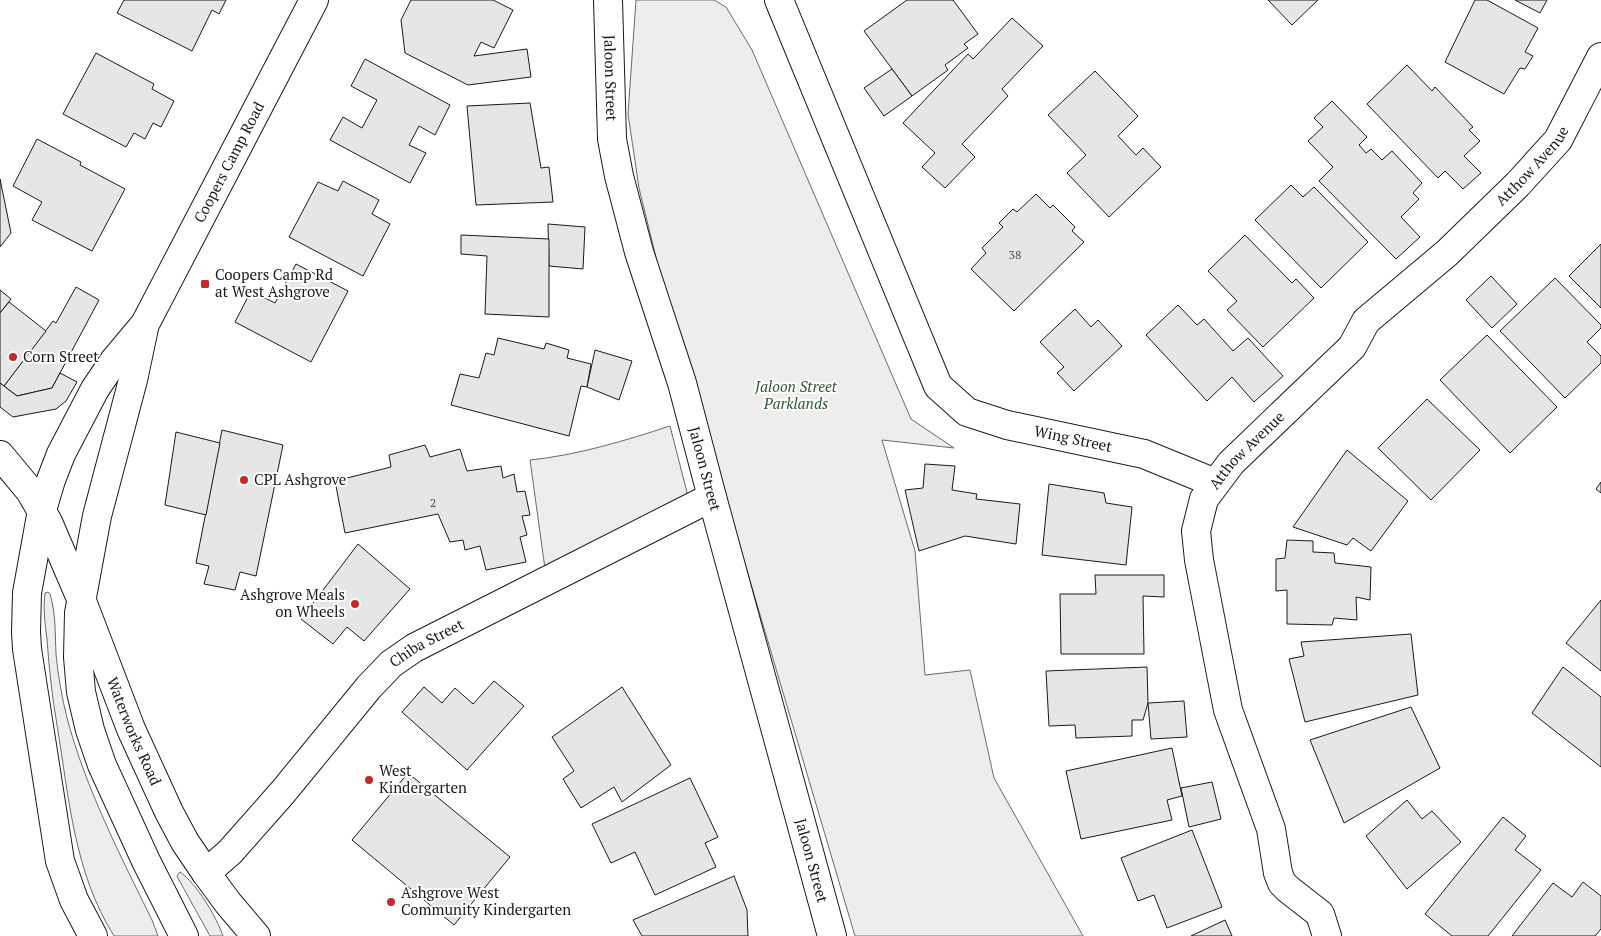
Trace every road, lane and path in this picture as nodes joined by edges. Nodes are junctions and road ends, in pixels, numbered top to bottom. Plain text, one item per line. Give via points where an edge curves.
1 (314, 0) edge
2 (608, 0) edge
3 (779, 0) edge
4 (1601, 57) edge
5 (145, 324) junction
6 (0, 455) edge
7 (1215, 483) junction
8 (712, 497) junction
9 (42, 510) junction
10 (82, 601) junction
11 (206, 873) junction
12 (228, 903) junction
13 (1323, 925) edge
14 (93, 936) edge
15 (184, 936) edge
16 (240, 936) edge
17 (256, 936) edge
18 (832, 936) edge

1 - 5 street, Coopers Camp Road
2 - 8 street, Jaloon Street via 612,139 619,176 639,252 682,384
3 - 7 street, Wing Street via 938,386 967,412 1007,425 1144,454
4 - 7 street, Atthow Avenue via 1558,140 1447,253 1366,321 1352,347 1279,414 1231,462
5 - 9 street, Coopers Camp Road via 95,389 55,468
5 - 10 street, Coopers Camp Road via 97,516
6 - 9 street, Waterworks Road
7 - 13 street, Atthow Avenue via 1204,499 1196,531 1224,695 1271,829 1282,883
8 - 11 street, Chiba Street via 414,648 390,664 283,792 230,852
8 - 18 street, Jaloon Street
9 - 10 street, Waterworks Road
9 - 14 street via 27,593 27,649 60,861 74,900
10 - 11 street, Waterworks Road via 131,729 165,804
10 - 15 street, Coopers Camp Road via 78,656 81,692 90,730 116,798
11 - 12 street, Waterworks Road
12 - 16 street
12 - 17 street, Waterworks Road

